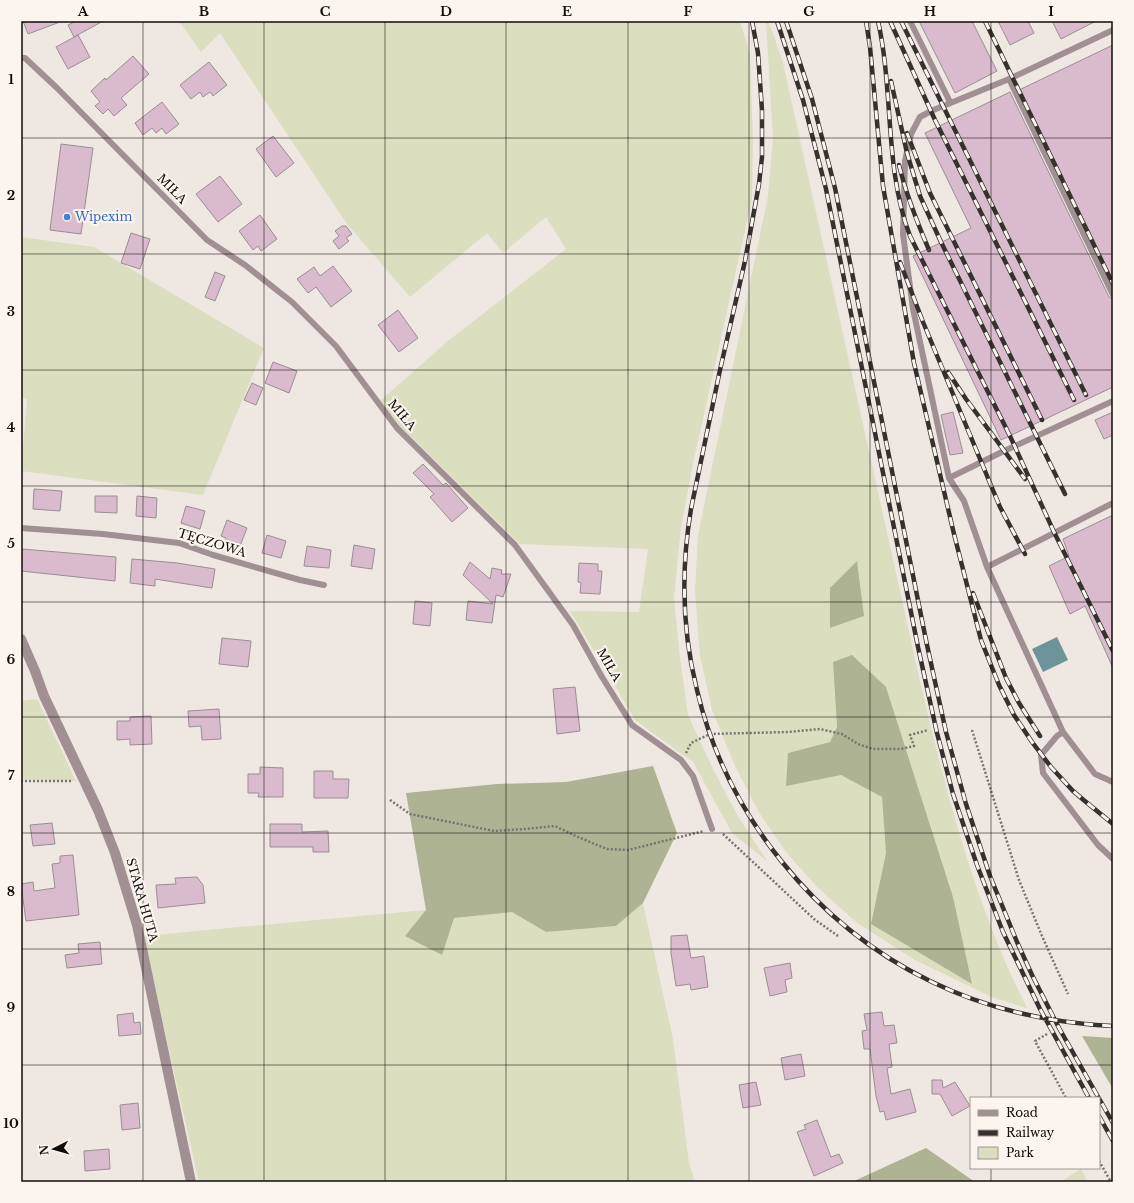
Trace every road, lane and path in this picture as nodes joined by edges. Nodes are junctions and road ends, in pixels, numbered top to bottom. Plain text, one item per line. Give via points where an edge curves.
1 (910, 21) edge
2 (1113, 30) edge
3 (21, 58) edge
4 (1009, 78) junction
5 (950, 102) junction
6 (1113, 296) edge
7 (1113, 401) edge
8 (949, 478) junction
9 (1113, 503) edge
10 (21, 528) edge
11 (987, 567) junction
12 (324, 585) dead end
13 (21, 639) edge
14 (928, 730) dead end
15 (972, 730) dead end
16 (1063, 732) junction
17 (681, 760) junction
18 (72, 774) dead end
19 (21, 781) edge
20 (1113, 782) edge
21 (390, 800) dead end
22 (712, 829) joint
23 (723, 834) dead end
24 (1113, 859) edge
25 (838, 936) dead end
26 (1068, 994) dead end
27 (1047, 1034) dead end
28 (1065, 1097) edge
29 (1100, 1162) edge
30 (191, 1182) edge
31 (1110, 1182) edge

1 - 5 lane
2 - 4 lane
3 - 17 lane, MIŁA via 25,58 57,88 206,240 245,265 292,302 336,346 397,428 515,545 573,626 632,725
4 - 5 lane
4 - 6 lane
5 - 8 lane via 920,117 911,134 904,161 903,234 913,309
7 - 8 lane
8 - 11 lane via 964,500
9 - 11 lane
10 - 12 lane, TĘCZOWA via 179,543 213,555
11 - 16 lane
13 - 30 street, STARA HUTA via 44,696 116,853 137,925
14 - 17 path via 910,735 914,746 873,749 858,744 842,734 820,729 710,734 691,743
15 - 26 path via 1019,880
16 - 20 lane via 1095,774
16 - 24 lane via 1056,736 1041,754 1043,773 1098,845
17 - 22 lane, MIŁA via 693,776
18 - 19 path via 76,781
21 - 22 path via 410,814 494,831 555,826 606,849 628,850
23 - 25 path via 814,919
27 - 28 path via 1035,1041
29 - 31 path

